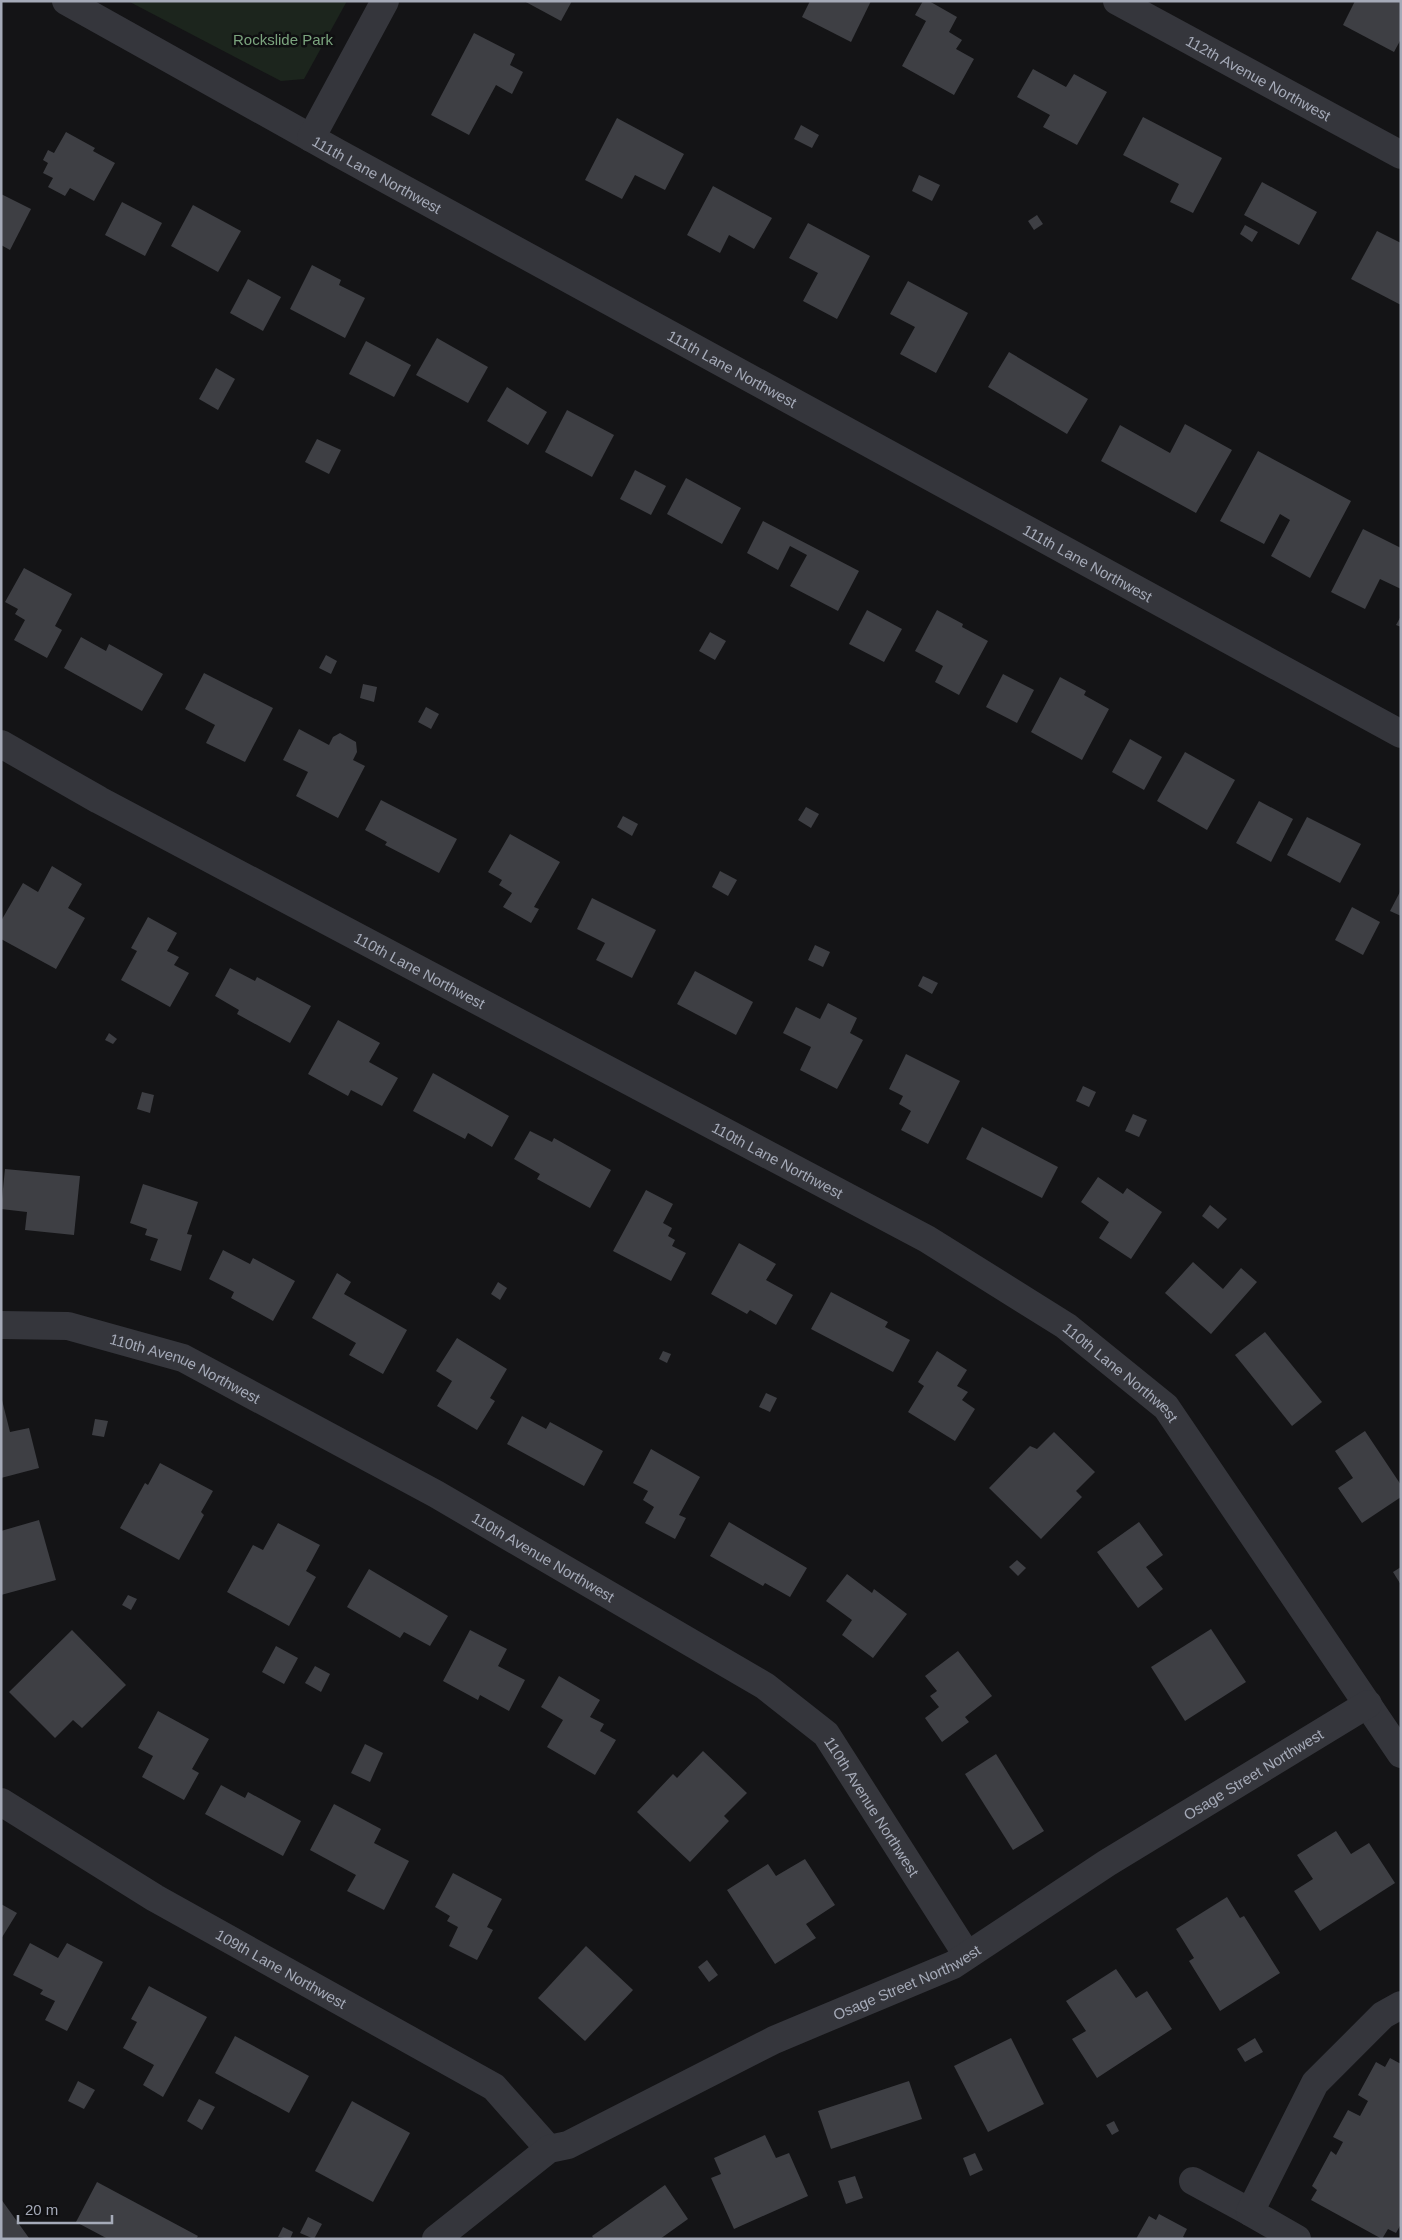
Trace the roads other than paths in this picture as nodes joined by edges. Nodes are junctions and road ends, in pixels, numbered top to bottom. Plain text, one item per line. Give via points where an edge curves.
1 (66, 1) edge
2 (385, 1) edge
3 (1117, 1) edge
4 (311, 138) junction
5 (1401, 155) edge
6 (1401, 734) edge
7 (1, 744) edge
8 (1, 1325) edge
9 (1368, 1704) junction
10 (1401, 1754) edge
11 (1, 1802) edge
12 (967, 1955) junction
13 (1401, 2005) edge
14 (549, 2149) junction
15 (1193, 2181) dead end
16 (1250, 2212) junction
17 (436, 2239) edge
18 (1297, 2239) edge

1 - 4 street, 111th Lane Northwest
2 - 4 street
3 - 5 street, 112th Avenue Northwest
4 - 6 street, 111th Lane Northwest
7 - 9 street, 110th Lane Northwest via 99,800 927,1239 1066,1326 1166,1407
8 - 12 street, 110th Avenue Northwest via 68,1326 183,1358 436,1494 765,1686 826,1734
9 - 10 street, 110th Lane Northwest
9 - 12 street, Osage Street Northwest via 1107,1863
11 - 14 street, 109th Lane Northwest via 155,1898 494,2087
12 - 14 street, Osage Street Northwest via 953,1965 774,2040 568,2145
13 - 16 street via 1383,2015 1315,2083
14 - 17 street, Osage Street Northwest
15 - 16 street
16 - 18 street

